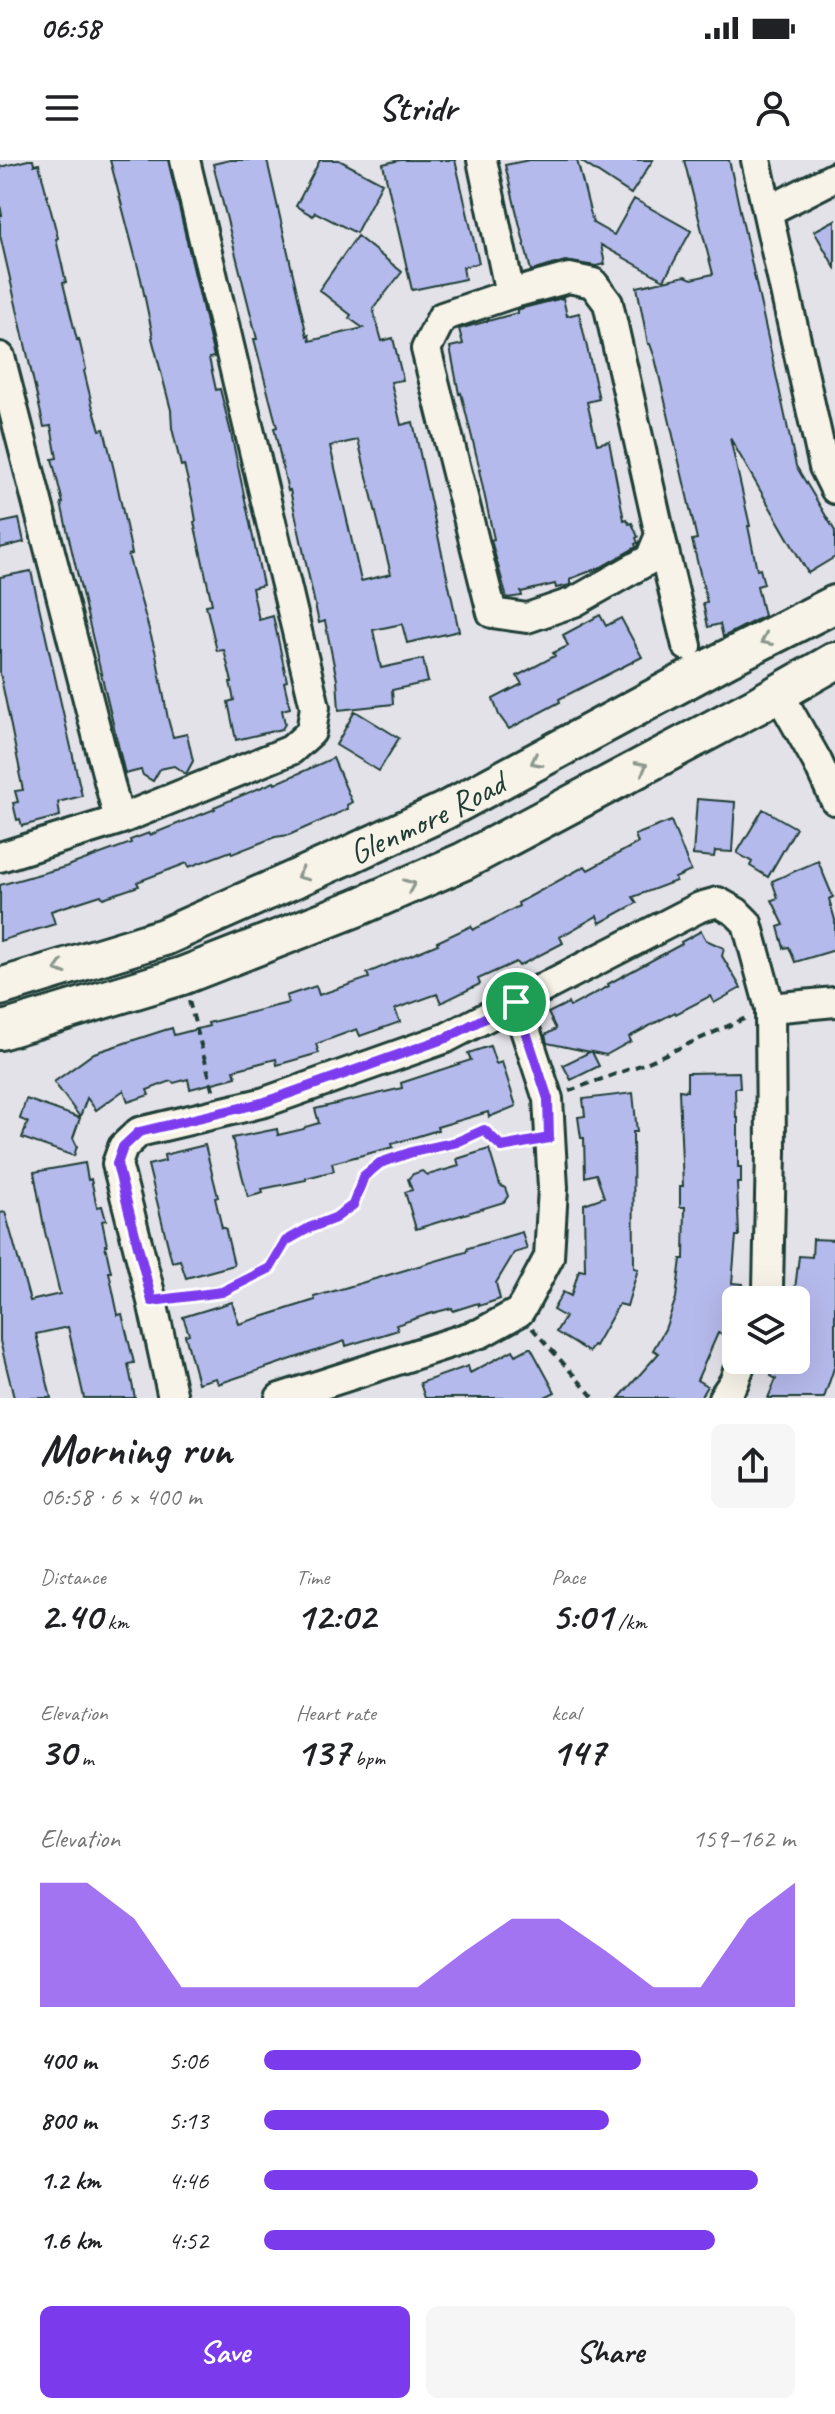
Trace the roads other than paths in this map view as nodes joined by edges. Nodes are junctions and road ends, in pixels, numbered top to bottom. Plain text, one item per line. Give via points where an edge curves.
1 (185, 160) edge
2 (482, 160) edge
3 (756, 160) edge
4 (835, 177) edge
5 (768, 211) junction
6 (510, 294) junction
7 (0, 357) edge
8 (9, 436) edge
9 (835, 489) edge
10 (660, 535) junction
11 (835, 604) edge
12 (835, 632) edge
13 (687, 646) dead end
14 (835, 661) edge
15 (778, 692) junction
16 (835, 800) edge
17 (119, 820) junction
18 (0, 857) edge
19 (0, 987) edge
20 (516, 1002) junction
21 (835, 1002) edge
22 (770, 1008) junction
23 (0, 1031) edge
24 (768, 1286) edge
25 (737, 1374) edge
26 (173, 1398) edge
27 (280, 1398) edge
28 (723, 1398) edge

1 - 17 street via 315,707 311,732 291,750
2 - 6 street
3 - 5 street
4 - 5 street
5 - 9 street via 824,467
6 - 10 street via 569,278 593,283 608,303
6 - 10 street via 442,317 426,349 492,613 527,618 574,602 650,559
7 - 8 street
8 - 17 street
10 - 13 street
11 -> 19 main road, Glenmore Road via 362,849 164,937
12 - 15 main road
14 - 15 main road, Glenmore Road
15 - 16 street
23 -> 15 main road, Glenmore Road via 182,976 464,861
17 - 18 street
20 - 22 street via 718,902 747,923
20 - 26 street via 446,1038 265,1102 139,1132 123,1147 117,1164
20 - 27 street via 548,1099 553,1188 549,1257 519,1312 481,1333
21 - 22 street
22 - 24 street
25 - 28 street

